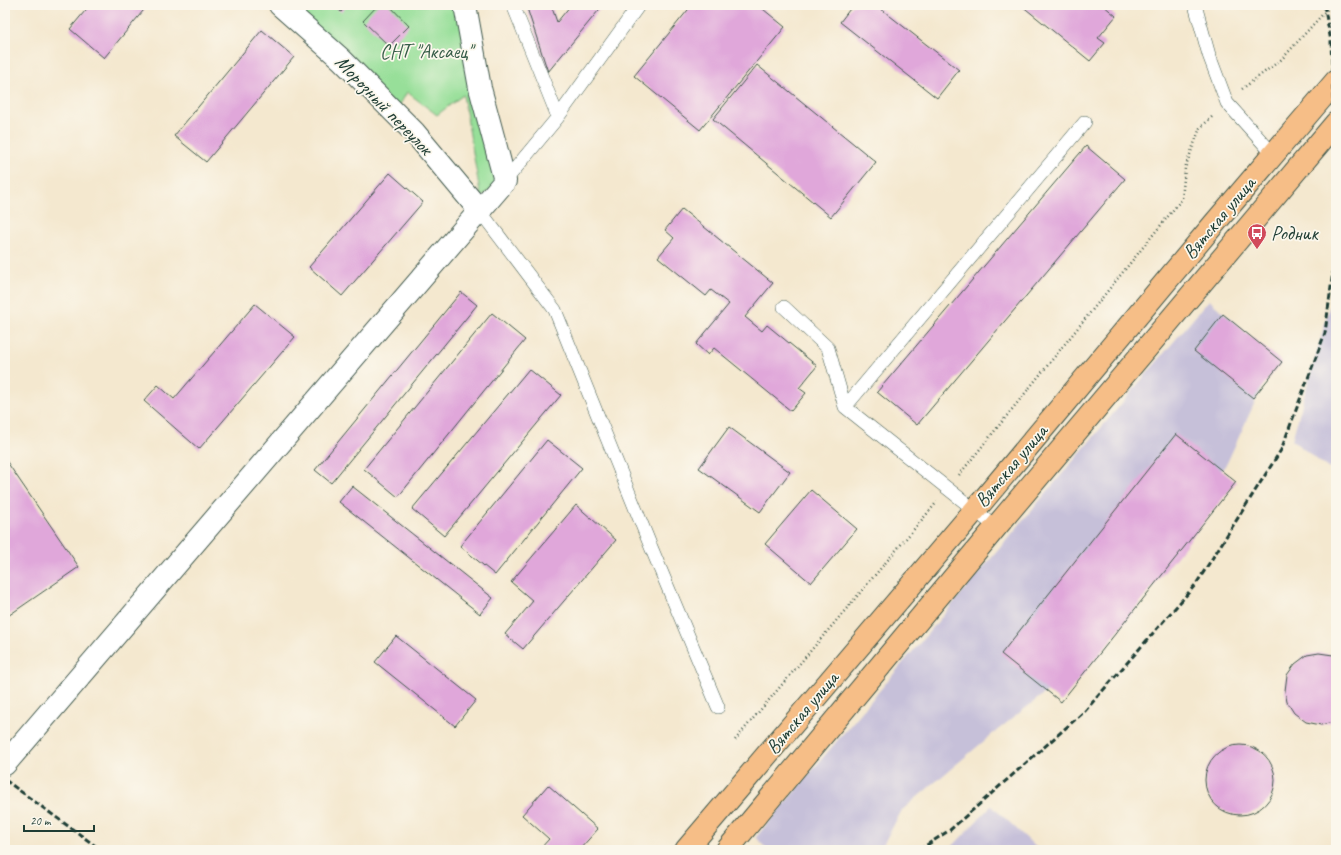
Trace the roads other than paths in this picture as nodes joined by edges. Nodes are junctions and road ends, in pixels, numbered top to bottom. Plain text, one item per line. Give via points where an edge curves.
1 (280, 5) edge
2 (465, 5) edge
3 (513, 5) edge
4 (639, 5) edge
5 (1195, 5) edge
6 (1336, 81) edge
7 (558, 117) junction
8 (1085, 122) dead end
9 (1336, 123) edge
10 (1273, 154) junction
11 (505, 181) junction
12 (480, 211) junction
13 (784, 307) dead end
14 (845, 407) junction
15 (975, 510) junction
16 (996, 527) junction
17 (718, 707) dead end
18 (5, 764) edge
19 (686, 850) edge
20 (728, 850) edge

1 - 12 street, Морозный переулок via 341,59 414,132
2 - 11 street via 480,88
3 - 7 lane
4 - 7 lane
5 - 10 lane via 1209,55 1227,103
6 - 10 main road, Вятская улица
7 - 11 lane
8 - 14 lane
9 - 16 main road, Вятская улица
10 - 15 main road, Вятская улица
11 - 12 street
12 - 17 lane via 555,310
12 - 18 street
13 - 14 lane via 828,348
14 - 15 lane
15 - 16 lane
15 - 19 main road, Вятская улица
16 - 20 main road, Вятская улица

